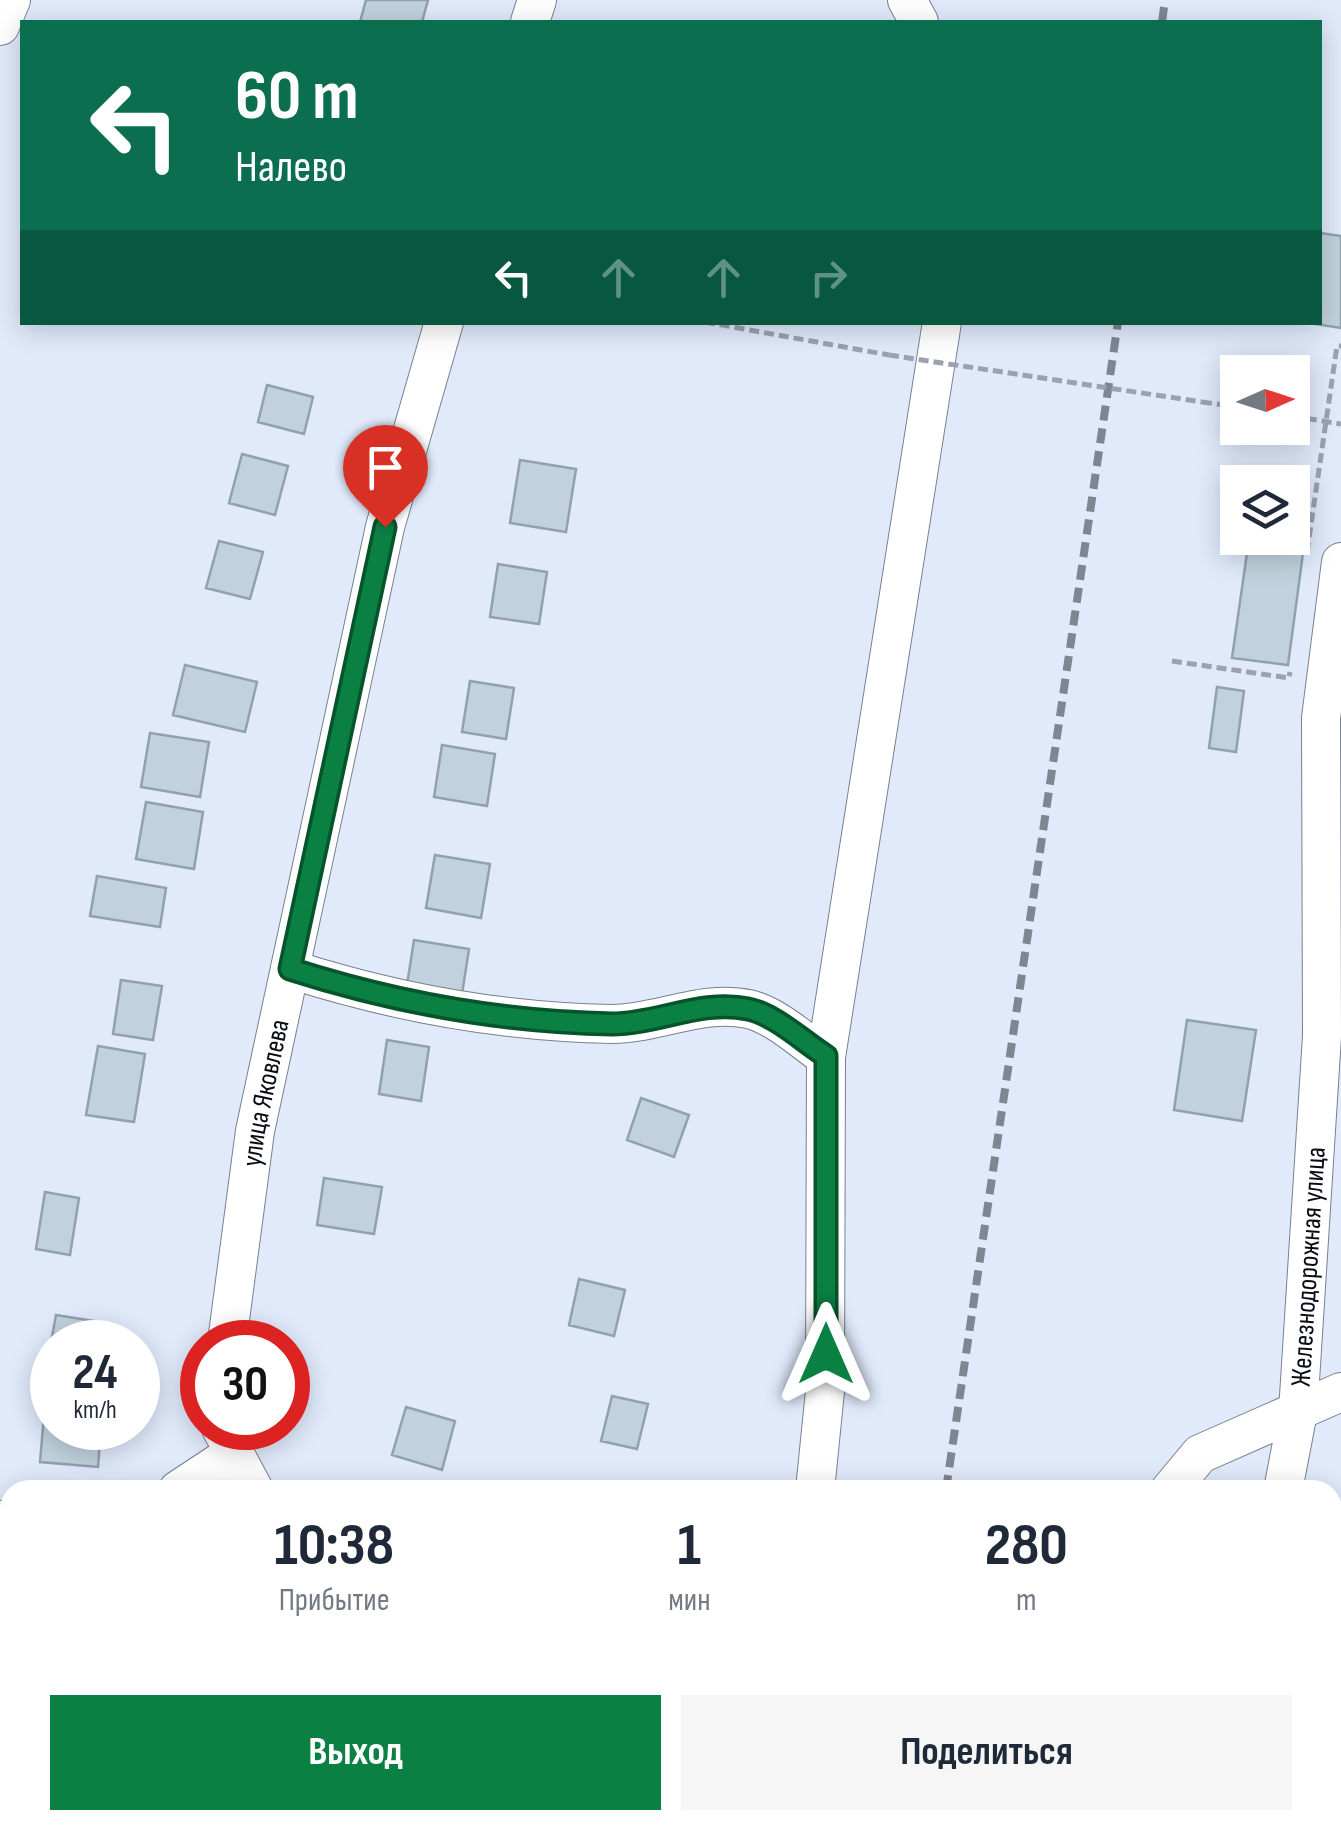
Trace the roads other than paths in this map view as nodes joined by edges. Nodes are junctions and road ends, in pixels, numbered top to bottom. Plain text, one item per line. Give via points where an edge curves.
1 (11, 0) edge
2 (0, 26) edge
3 (443, 325) edge
4 (942, 325) edge
5 (1323, 562) edge
6 (290, 969) junction
7 (826, 1056) junction
8 (230, 1320) edge
9 (1341, 1392) edge
10 (1298, 1412) junction
11 (217, 1450) edge
12 (232, 1450) edge
13 (188, 1480) edge
14 (249, 1480) edge
15 (816, 1480) edge
16 (1178, 1480) edge
17 (1285, 1480) edge

1 - 2 street
3 - 6 street, улица Яковлева via 385,527
4 - 7 street
5 - 10 street, Железнодорожная улица via 1322,1036
6 - 7 street via 372,995 498,1019 617,1024 722,1007 751,1009
6 - 8 street, улица Яковлева via 255,1132
7 - 15 street via 826,1391
9 - 10 street
10 - 16 street via 1200,1454
10 - 17 street, Железнодорожная улица
11 - 13 street
12 - 14 street

